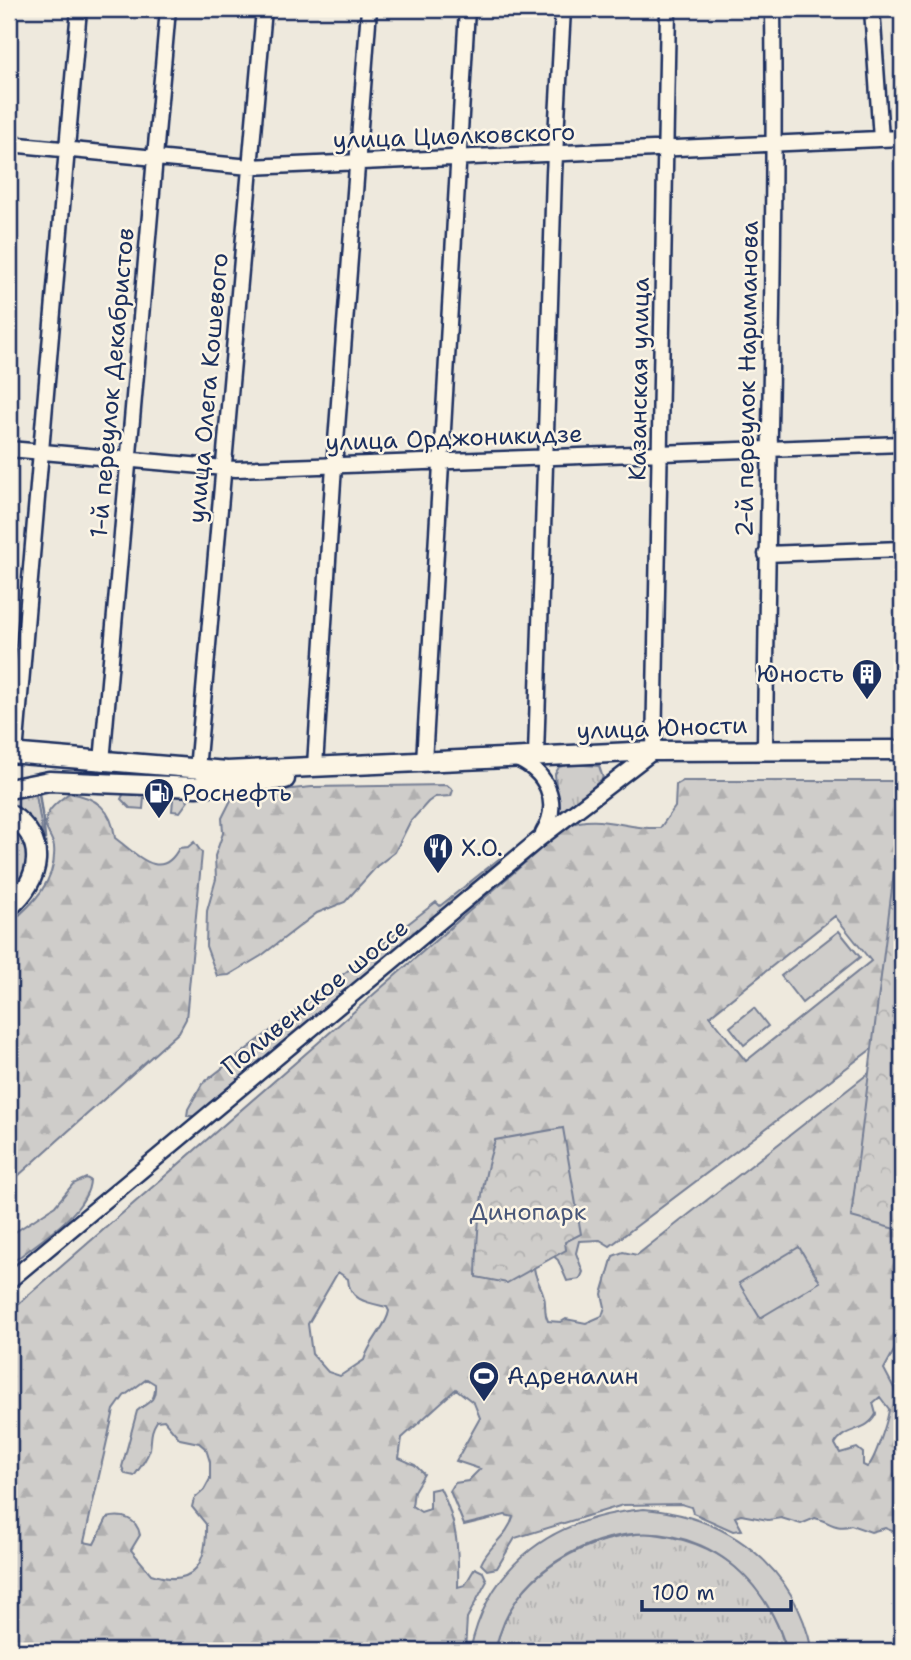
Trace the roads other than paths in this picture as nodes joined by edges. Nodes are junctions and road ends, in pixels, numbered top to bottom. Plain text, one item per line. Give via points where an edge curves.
1 (79, 9) edge
2 (168, 9) edge
3 (264, 9) edge
4 (369, 9) edge
5 (467, 9) edge
6 (563, 9) edge
7 (668, 9) edge
8 (772, 9) edge
9 (873, 9) edge
10 (902, 138) edge
11 (881, 139) junction
12 (9, 144) edge
13 (775, 144) junction
14 (66, 149) junction
15 (666, 149) junction
16 (555, 154) junction
17 (153, 157) junction
18 (458, 159) junction
19 (357, 163) junction
20 (250, 167) junction
21 (902, 444) edge
22 (9, 449) edge
23 (768, 450) junction
24 (43, 452) junction
25 (660, 453) junction
26 (545, 458) junction
27 (130, 460) junction
28 (441, 462) junction
29 (334, 466) junction
30 (224, 468) junction
31 (902, 549) edge
32 (766, 554) junction
33 (765, 750) junction
34 (902, 750) edge
35 (654, 751) junction
36 (11, 756) edge
37 (536, 756) junction
38 (513, 758) junction
39 (102, 762) junction
40 (424, 762) junction
41 (315, 766) junction
42 (197, 770) junction
43 (9, 789) edge
44 (9, 814) edge
45 (538, 840) junction
46 (9, 907) edge
47 (9, 1282) edge

1 - 14 street
2 - 17 street, 1-й переулок Декабристов
3 - 20 street, улица Олега Кошевого
4 - 19 street
5 - 18 street
6 - 16 street
7 - 15 street, Казанская улица
8 - 13 street, 2-й переулок Нариманова
9 - 11 street
10 - 11 street, улица Циолковского
11 - 13 street, улица Циолковского
12 - 14 street, улица Циолковского
13 - 15 street, улица Циолковского
13 - 23 street, 2-й переулок Нариманова
14 - 17 street, улица Циолковского
14 - 24 street
15 - 16 street, улица Циолковского
15 - 25 street, Казанская улица
16 - 18 street, улица Циолковского
16 - 26 street
17 - 20 street, улица Циолковского
17 - 27 street, 1-й переулок Декабристов
18 - 19 street, улица Циолковского
18 - 28 street
19 - 20 street, улица Циолковского
19 - 29 street
20 - 30 street, улица Олега Кошевого
21 - 23 street, улица Орджоникидзе
22 - 24 street, улица Орджоникидзе
23 - 25 street, улица Орджоникидзе
23 - 32 street, 2-й переулок Нариманова
24 - 27 street, улица Орджоникидзе
24 - 36 street
25 - 26 street, улица Орджоникидзе
25 - 35 street, Казанская улица
26 - 28 street, улица Орджоникидзе
26 - 37 street
27 - 30 street, улица Орджоникидзе
27 - 39 street, 1-й переулок Декабристов
28 - 29 street, улица Орджоникидзе
28 - 40 street
29 - 30 street, улица Орджоникидзе
29 - 41 street
30 - 42 street, улица Олега Кошевого
31 - 32 street
32 - 33 street, 2-й переулок Нариманова
33 - 34 main road, улица Юности
33 - 35 main road, улица Юности
35 - 37 main road, улица Юности
35 - 45 street, Поливенское шоссе
36 - 39 main road, улица Юности
37 - 38 main road, улица Юности
38 - 40 main road, улица Юности
38 - 45 street via 534,768 548,786 550,820
39 - 42 main road, улица Юности
40 - 41 main road, улица Юности
40 - 43 main road, улица Юности via 196,787 81,780
41 - 42 main road, улица Юности
44 - 46 main road via 28,831 36,862 30,885
45 - 47 street, Поливенское шоссе

